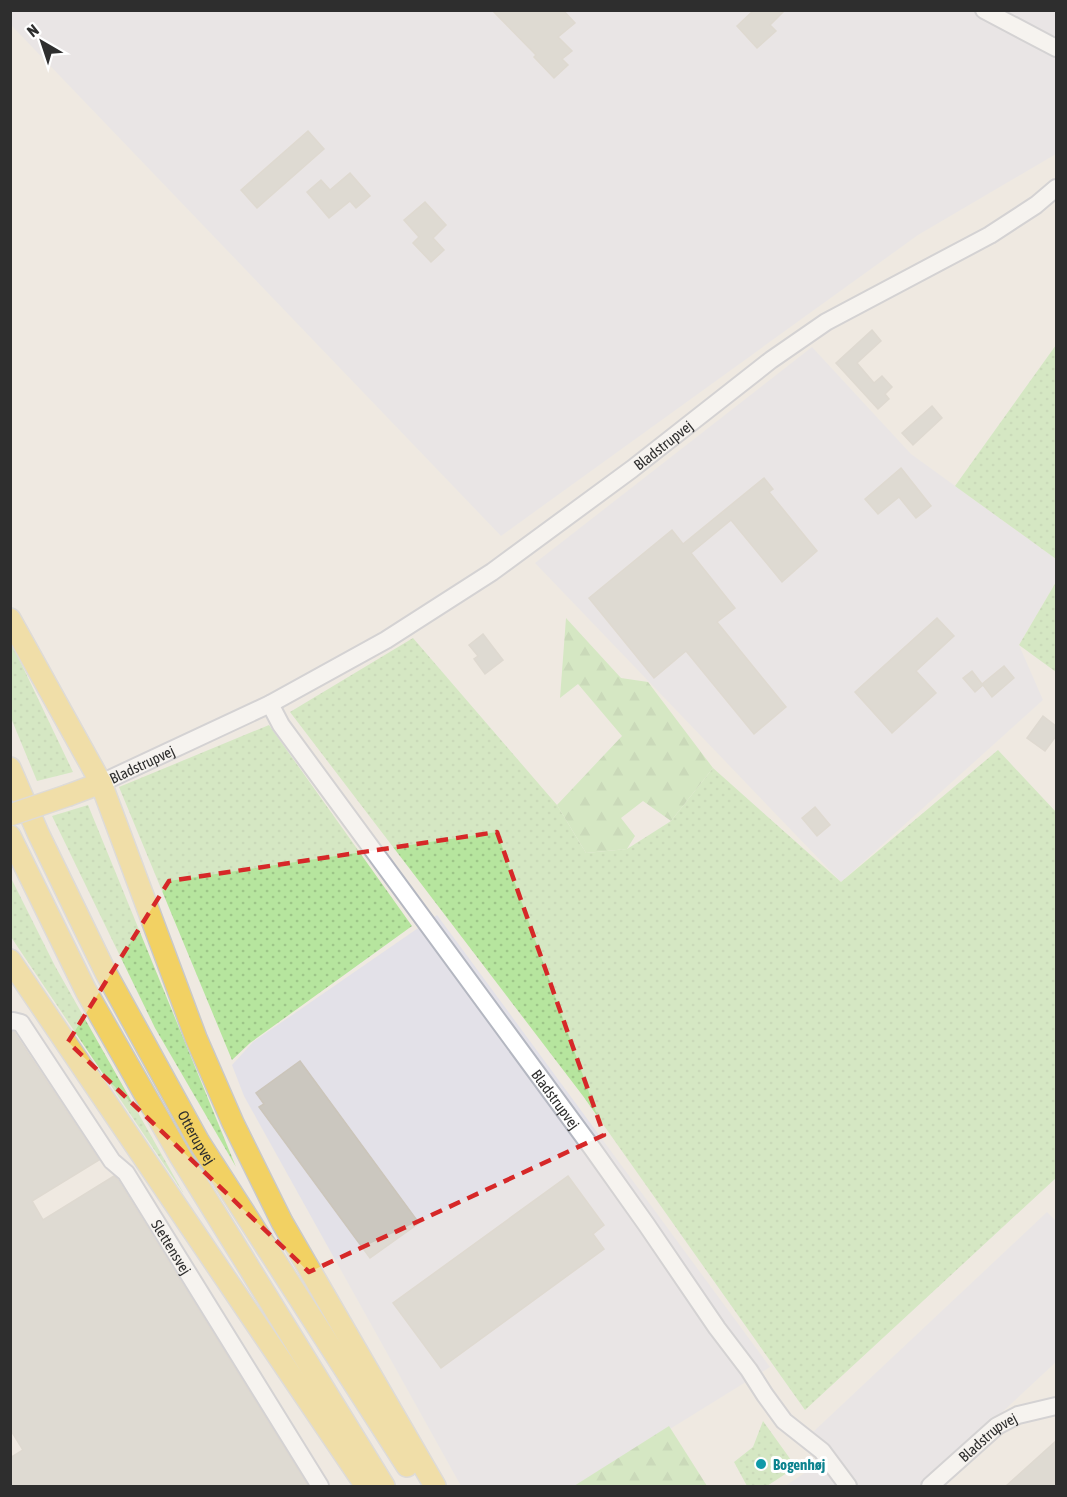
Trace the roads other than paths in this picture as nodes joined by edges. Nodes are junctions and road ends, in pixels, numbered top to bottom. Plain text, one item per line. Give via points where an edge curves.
1 (984, 10) edge
2 (1056, 48) edge
3 (1056, 188) edge
4 (10, 619) edge
5 (270, 704) junction
6 (10, 768) edge
7 (101, 783) junction
8 (10, 815) edge
9 (10, 836) edge
10 (10, 960) edge
11 (10, 1022) edge
12 (1056, 1406) edge
13 (320, 1486) edge
14 (366, 1486) edge
15 (384, 1486) edge
16 (420, 1486) edge
17 (435, 1486) edge
18 (849, 1486) edge
19 (930, 1486) edge

1 - 2 street
3 - 5 street, Bladstrupvej via 990,235 825,322 492,572 386,640
4 - 7 main road
5 - 7 street, Bladstrupvej
5 - 18 street, Bladstrupvej via 281,725 639,1214 784,1421 822,1451
6 - 16 main road, Otterupvej via 106,973 199,1142
7 - 8 main road, Bladstrupvej, bridge
7 - 17 main road via 196,1038 232,1123 282,1222
9 - 15 main road, Otterupvej via 86,991 180,1156
10 - 14 main road
11 - 13 street, Slettensvej via 21,1023 111,1161 126,1173
12 - 19 street, Bladstrupvej via 1018,1414 997,1426

